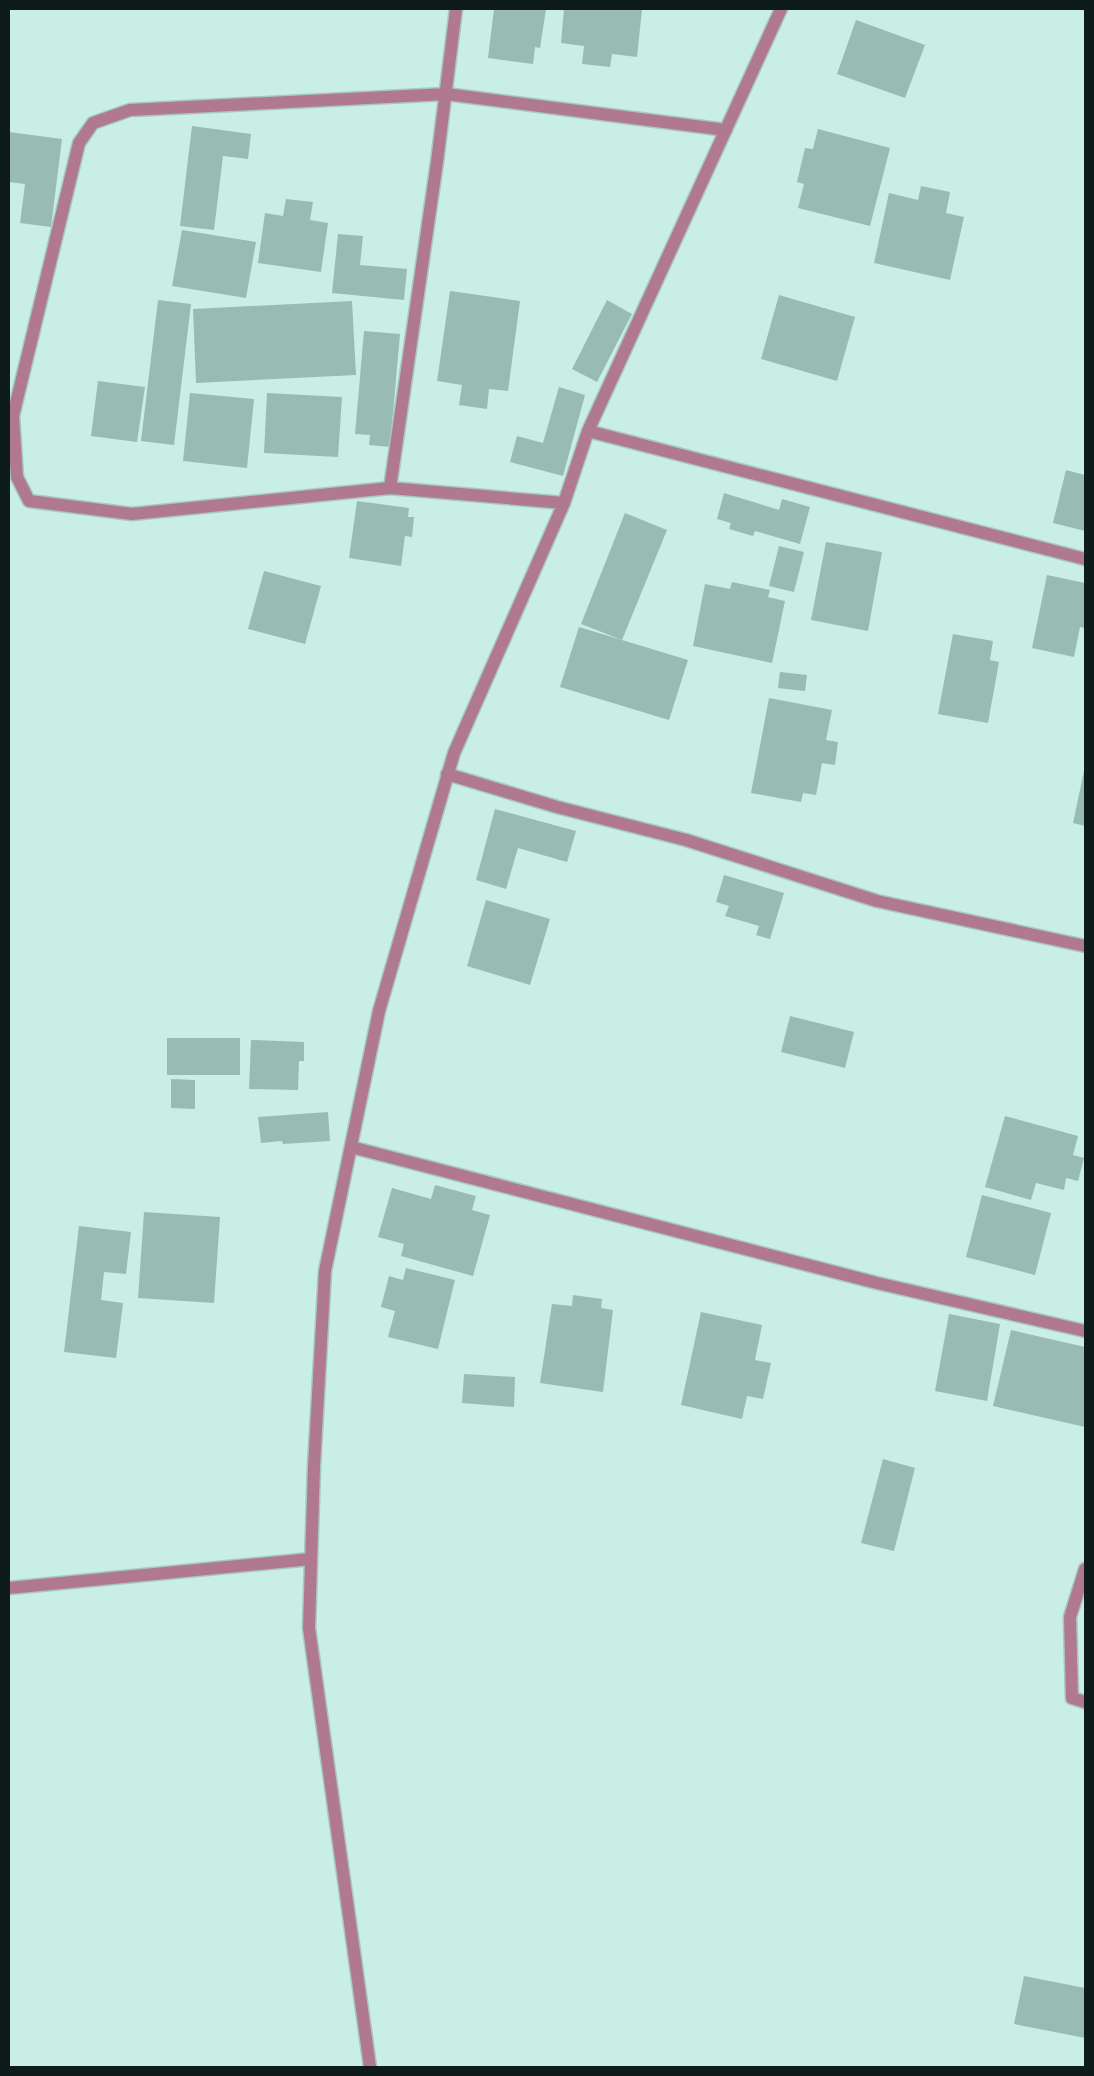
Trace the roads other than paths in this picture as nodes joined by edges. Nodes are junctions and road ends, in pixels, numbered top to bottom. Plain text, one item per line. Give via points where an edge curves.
1 (456, 9) edge
2 (781, 9) edge
3 (446, 94) junction
4 (726, 130) junction
5 (588, 431) junction
6 (390, 488) junction
7 (564, 503) junction
8 (1085, 559) edge
9 (448, 774) junction
10 (1085, 946) edge
11 (351, 1147) junction
12 (1085, 1331) edge
13 (311, 1559) junction
14 (1085, 1568) edge
15 (9, 1588) edge
16 (1085, 1702) edge
17 (370, 2067) edge

1 - 3 street
2 - 4 street
3 - 4 street
3 - 6 street
3 - 6 street via 130,110 93,123 79,142 12,416 17,477 29,501 132,514
4 - 5 street
5 - 7 street
5 - 8 street
6 - 7 street
7 - 9 street via 454,753
9 - 10 street via 557,807 686,840 876,901
9 - 11 street via 379,1011
11 - 12 street via 877,1283
11 - 13 street via 325,1271
13 - 15 street
13 - 17 street via 309,1628
14 - 16 street via 1070,1617 1072,1698

